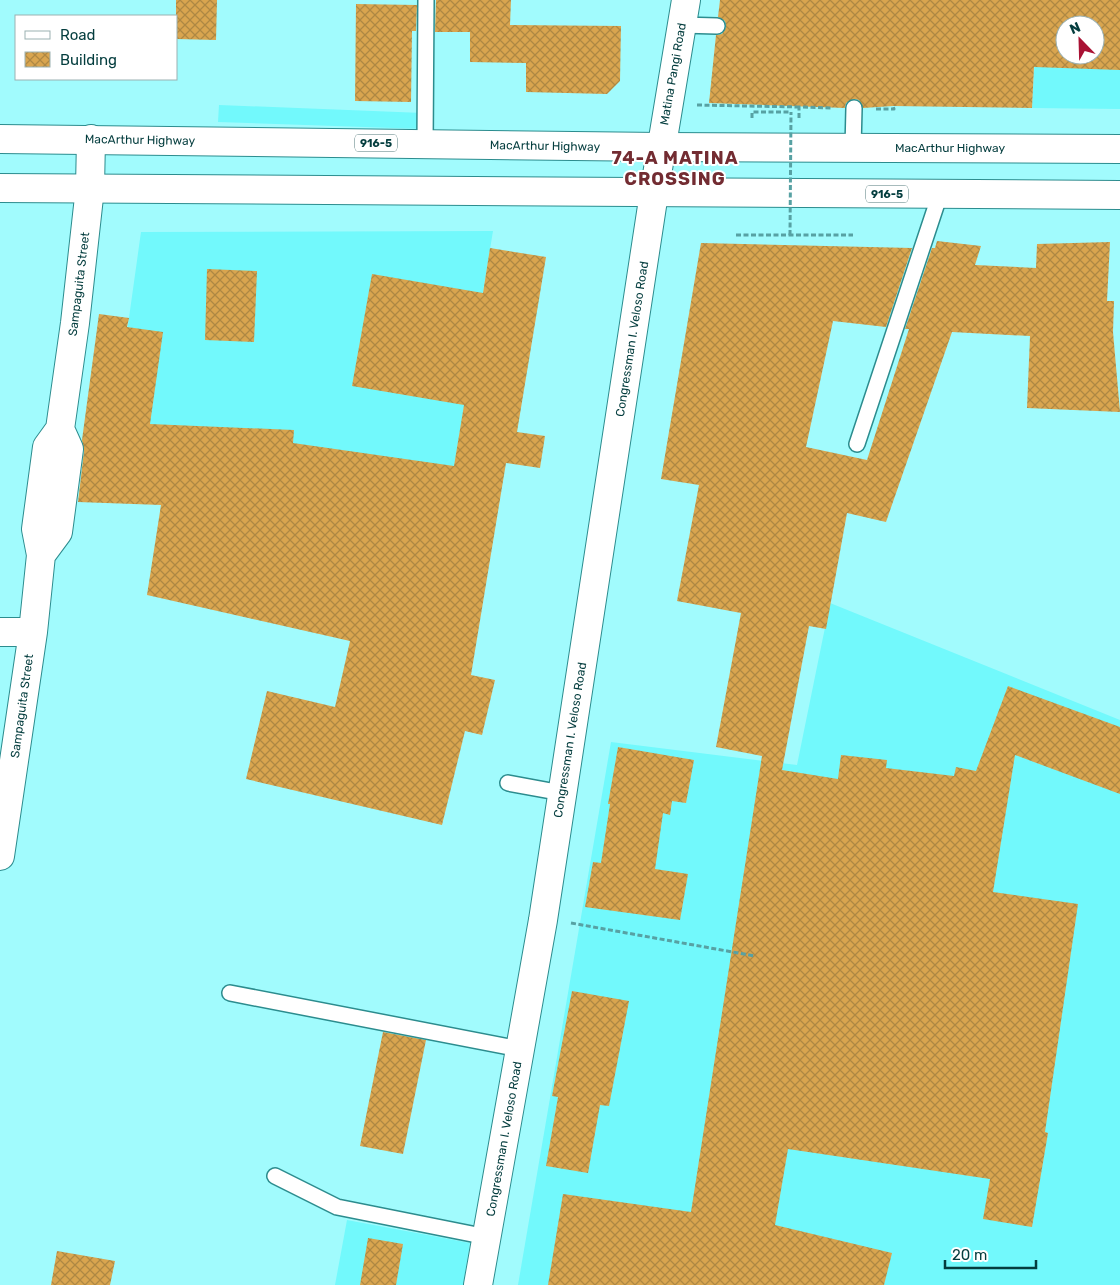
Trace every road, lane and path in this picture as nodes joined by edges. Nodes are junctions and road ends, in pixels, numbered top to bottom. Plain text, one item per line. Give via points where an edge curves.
1 (426, 0) edge
2 (684, 12) edge
3 (717, 26) dead end
4 (667, 106) junction
5 (799, 107) dead end
6 (854, 108) dead end
7 (791, 112) dead end
8 (0, 139) edge
9 (91, 140) junction
10 (425, 144) junction
11 (661, 148) junction
12 (853, 148) junction
13 (1120, 149) edge
14 (0, 188) edge
15 (90, 188) junction
16 (654, 193) junction
17 (940, 194) junction
18 (1120, 195) edge
19 (736, 235) dead end
20 (790, 235) junction
21 (853, 235) dead end
22 (857, 444) dead end
23 (0, 632) edge
24 (33, 632) junction
25 (508, 783) dead end
26 (562, 793) junction
27 (0, 856) edge
28 (580, 924) dead end
29 (755, 956) dead end
30 (230, 993) dead end
31 (520, 1049) junction
32 (275, 1176) dead end
33 (487, 1237) junction
34 (478, 1285) edge

1 - 10 lane
2 - 3 lane
2 - 4 main road, Matina Pangi Road
4 - 5 path
4 - 11 main road, Matina Pangi Road
6 - 12 lane
7 - 20 path, bridge
8 - 9 main road, MacArthur Highway / 916-5
9 - 10 main road, MacArthur Highway / 916-5
9 - 15 main road, Sampaguita Street
10 - 11 main road, MacArthur Highway / 916-5
11 - 12 main road, MacArthur Highway / 916-5
11 - 16 main road, Matina Pangi Road
12 - 13 main road, MacArthur Highway / 916-5
14 - 15 main road, 916-5
15 - 16 main road, 916-5
15 - 24 main road, Sampaguita Street via 60,429 69,450 58,532 41,555
16 - 17 main road, 916-5
16 - 26 main road, Congressman I. Veloso Road
17 - 18 main road, 916-5
17 - 22 lane
19 - 20 path
20 - 21 path
23 - 24 main road
24 - 27 main road, Sampaguita Street
25 - 26 lane
26 - 31 main road, Congressman I. Veloso Road
28 - 29 path
30 - 31 lane
31 - 33 main road, Congressman I. Veloso Road
32 - 33 lane via 337,1207
33 - 34 main road, Congressman I. Veloso Road

